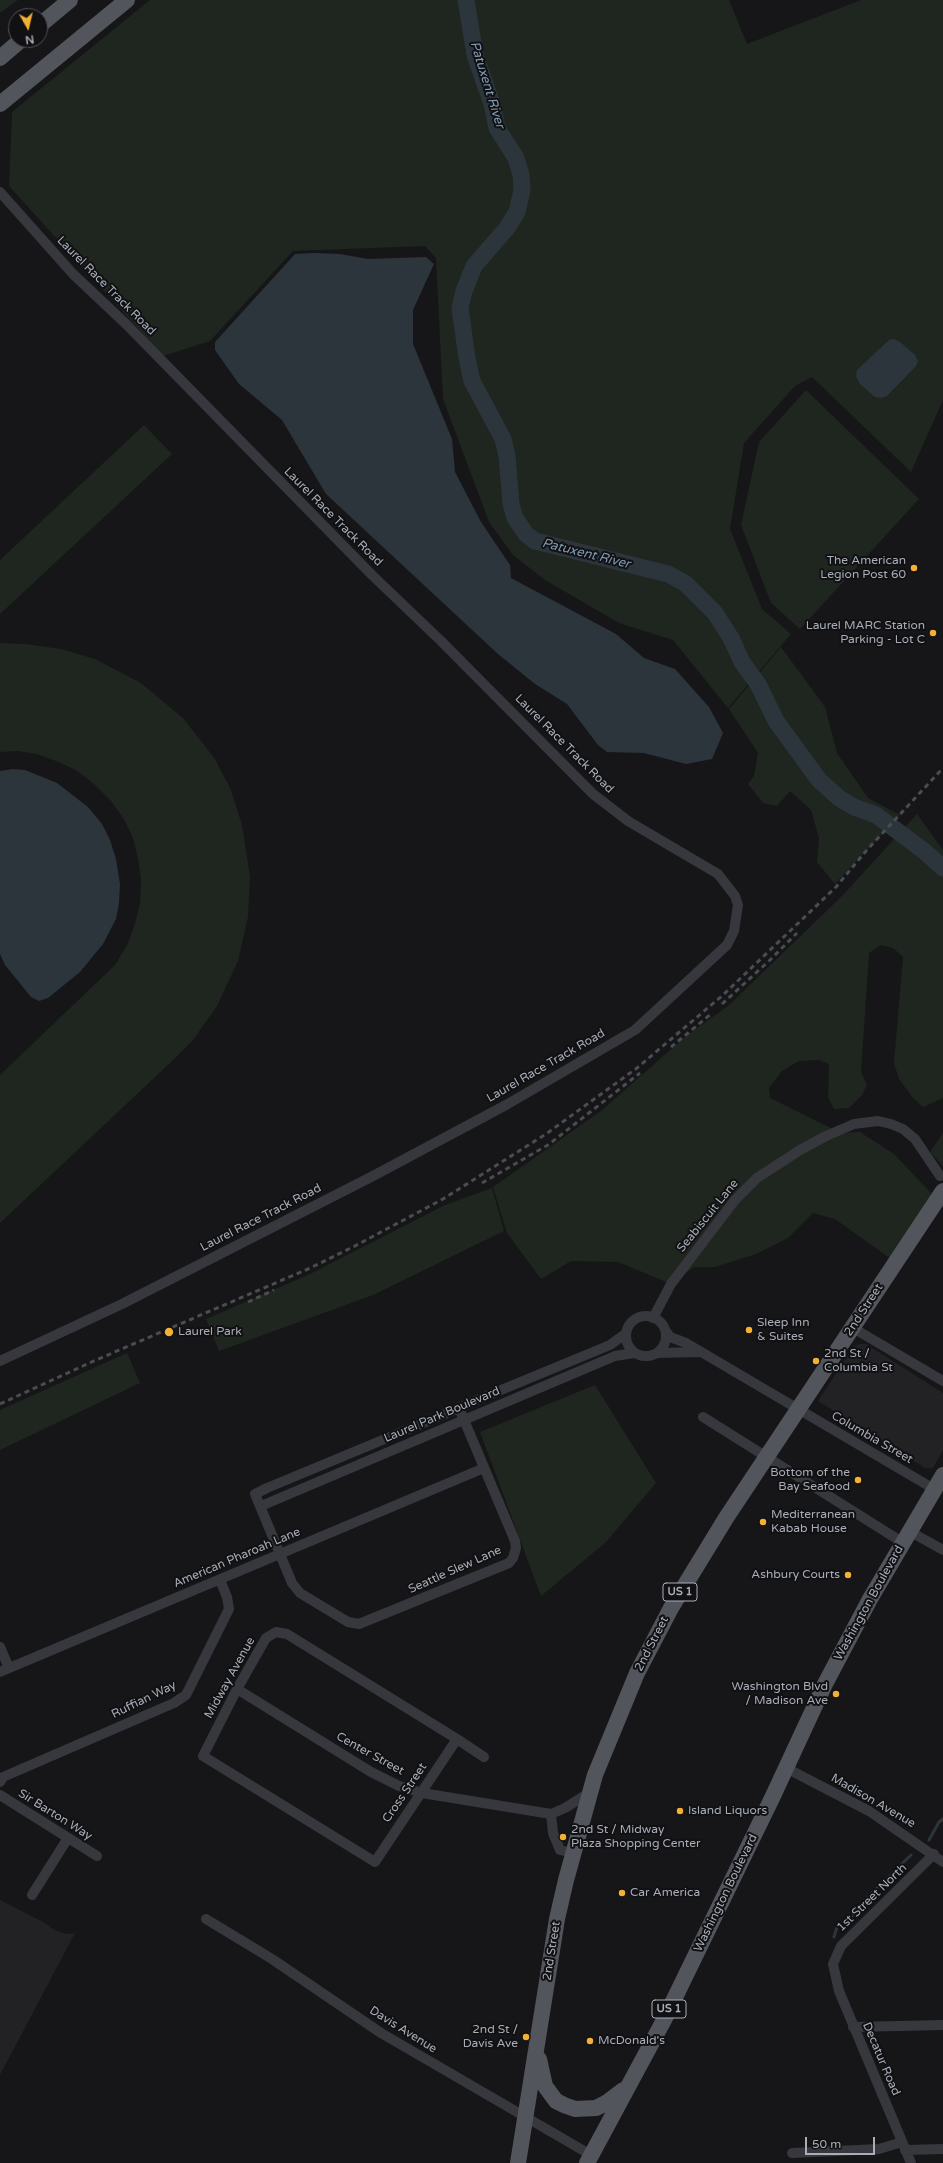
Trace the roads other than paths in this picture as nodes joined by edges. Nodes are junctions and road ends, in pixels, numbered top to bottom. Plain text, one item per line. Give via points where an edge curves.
1 (70, 0) edge
2 (125, 1) edge
3 (48, 18) edge
4 (12, 48) edge
5 (0, 58) edge
6 (0, 104) edge
7 (0, 192) edge
8 (942, 1184) edge
9 (653, 1318) junction
10 (853, 1328) junction
11 (665, 1330) junction
12 (625, 1334) junction
13 (700, 1352) junction
14 (634, 1353) junction
15 (657, 1353) junction
16 (0, 1361) edge
17 (943, 1381) edge
18 (459, 1408) junction
19 (798, 1410) junction
20 (703, 1417) dead end
21 (464, 1420) junction
22 (767, 1456) junction
23 (484, 1468) junction
24 (943, 1475) edge
25 (934, 1489) junction
26 (255, 1494) joint
27 (260, 1506) junction
28 (906, 1537) junction
29 (943, 1550) edge
30 (280, 1555) junction
31 (220, 1580) junction
32 (0, 1647) edge
33 (4, 1670) edge
34 (237, 1690) junction
35 (457, 1739) junction
36 (484, 1757) dead end
37 (786, 1768) junction
38 (0, 1782) edge
39 (422, 1793) junction
40 (589, 1793) junction
41 (0, 1795) edge
42 (551, 1814) junction
43 (68, 1838) junction
44 (573, 1853) junction
45 (934, 1854) junction
46 (97, 1856) dead end
47 (375, 1862) joint
48 (943, 1862) edge
49 (32, 1895) dead end
50 (206, 1919) dead end
51 (833, 1964) joint
52 (943, 2025) edge
53 (853, 2027) junction
54 (537, 2046) junction
55 (629, 2085) junction
56 (525, 2118) junction
57 (903, 2146) junction
58 (943, 2150) edge
59 (792, 2153) dead end
60 (589, 2159) edge
61 (518, 2163) edge
62 (911, 2163) edge

1 - 3 main road
2 - 6 main road
4 - 5 main road
7 - 16 street, Laurel Race Track Road via 73,274 126,324 372,575 593,794 628,821 718,874 735,896 738,905 734,931 727,945 635,1030 506,1105 373,1176 122,1304
8 - 9 street, Seabiscuit Lane via 915,1139 903,1129 891,1124 878,1121 854,1124 826,1136 756,1178 735,1200 671,1284
8 - 10 main road, 2nd Street / US 1
9 - 11 street
9 - 12 street, Laurel Park Boulevard via 637,1318 627,1327
10 - 17 street
10 - 19 main road, 2nd Street / US 1
11 - 13 street via 670,1337
11 - 15 street via 665,1343
12 - 14 street via 628,1346
12 - 18 street, Laurel Park Boulevard via 610,1345
13 - 15 street, Laurel Park Boulevard
13 - 19 street
14 - 15 street, Laurel Park Boulevard via 644,1357
14 - 21 street, Laurel Park Boulevard via 615,1356
18 - 21 street, Seattle Slew Lane
18 - 26 street, Laurel Park Boulevard
19 - 22 main road, 2nd Street / US 1
19 - 25 street, Columbia Street
20 - 22 street
21 - 23 street, Seattle Slew Lane
21 - 27 street, Laurel Park Boulevard
22 - 28 street
22 - 40 main road, 2nd Street / US 1 via 674,1601 653,1640
23 - 30 street, American Pharoah Lane
23 - 30 street, Seattle Slew Lane via 515,1541 515,1554 509,1563 366,1623 354,1624 300,1593 292,1583
24 - 25 main road, Washington Boulevard / US 1
25 - 28 main road, Washington Boulevard / US 1
26 - 27 street, Seattle Slew Lane
27 - 30 street, Seattle Slew Lane
28 - 29 street
28 - 37 main road, Washington Boulevard / US 1 via 825,1684
30 - 31 street, American Pharoah Lane
31 - 33 street, American Pharoah Lane
31 - 38 street, Ruffian Way via 229,1609 186,1695 174,1703 3,1777
32 - 33 street
34 - 35 street, Midway Avenue via 266,1638 276,1632 282,1632
34 - 39 street, Center Street via 371,1772 399,1786
34 - 47 street, Midway Avenue via 203,1756
35 - 36 street, Midway Avenue
35 - 39 street, Cross Street
37 - 45 street, Madison Avenue via 869,1811
37 - 55 main road, Washington Boulevard / US 1 via 664,2020
39 - 42 street, Center Street
39 - 47 street, Cross Street
40 - 42 street
40 - 44 main road, 2nd Street / US 1
41 - 43 street, Sir Barton Way
42 - 44 street via 553,1833 560,1850
43 - 46 street, Sir Barton Way
43 - 49 street
44 - 54 main road, 2nd Street / US 1 via 557,1919
45 - 48 street, Madison Avenue
45 - 51 street, 1st Street North via 841,1946
50 - 56 street, Davis Avenue via 272,1959 381,2033
51 - 53 street, Decatur Road via 839,1991
52 - 53 street
53 - 57 street, Decatur Road
54 - 55 main road via 545,2086 556,2101 564,2106 575,2109 596,2108
54 - 56 main road, 2nd Street / US 1
55 - 60 main road, Washington Boulevard / US 1
56 - 60 street, Davis Avenue
56 - 61 main road, 2nd Street / US 1
57 - 58 street
57 - 59 street
57 - 62 street, Decatur Road

